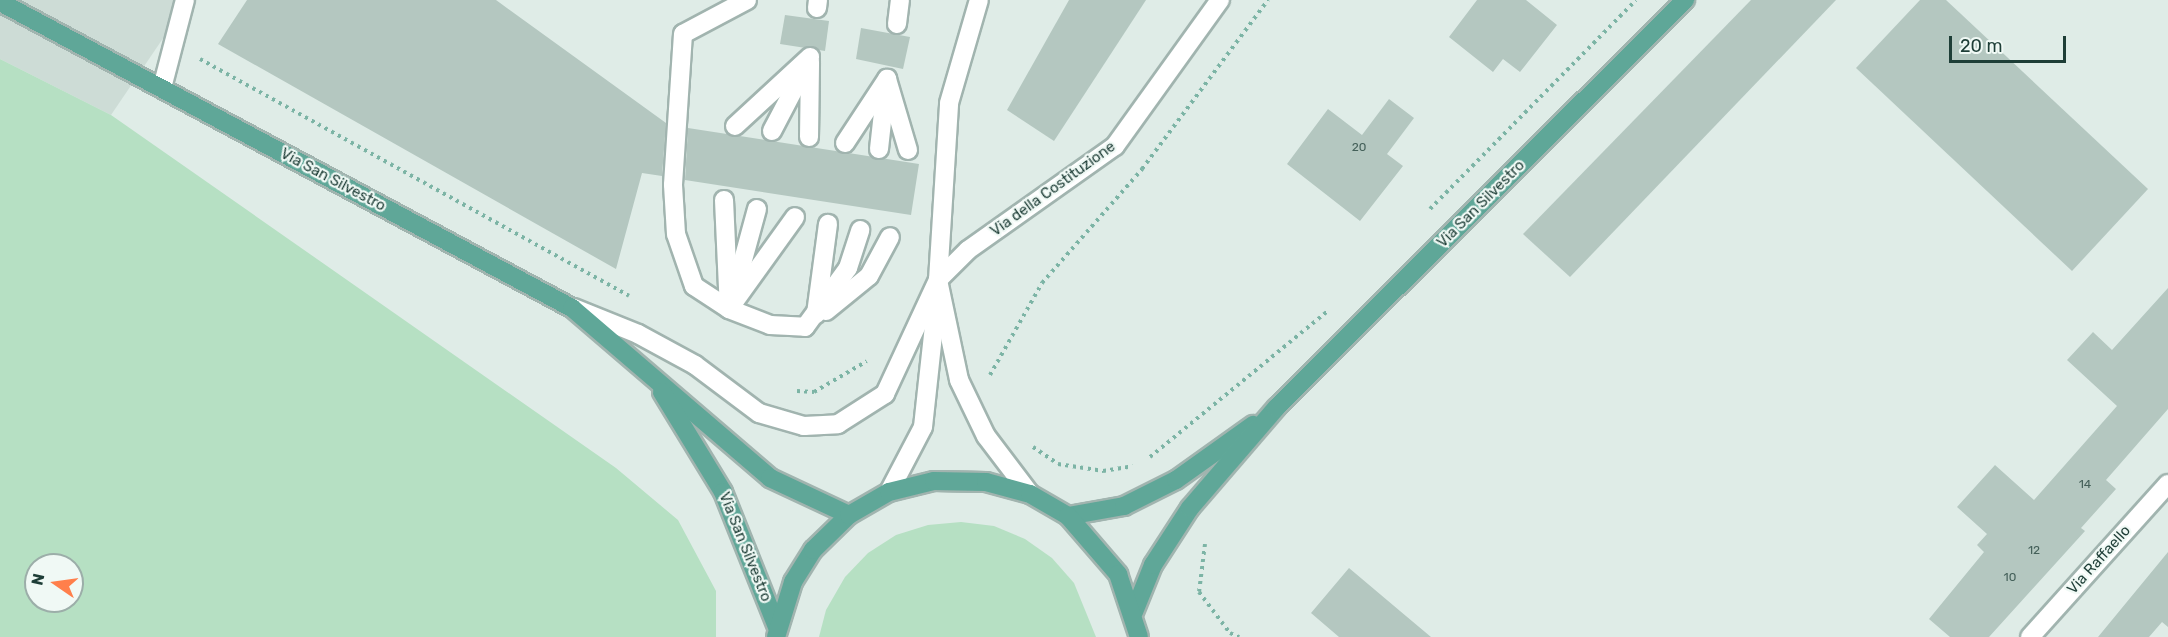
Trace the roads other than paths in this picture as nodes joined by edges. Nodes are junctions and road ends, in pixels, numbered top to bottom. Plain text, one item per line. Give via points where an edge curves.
1 (185, 0) edge
2 (747, 0) edge
3 (900, 0) edge
4 (963, 0) edge
5 (979, 0) edge
6 (1220, 0) edge
7 (1685, 0) edge
8 (0, 2) edge
9 (897, 24) dead end
10 (962, 49) junction
11 (810, 57) junction
12 (887, 79) junction
13 (162, 88) junction
14 (735, 126) dead end
15 (771, 131) dead end
16 (809, 137) dead end
17 (845, 143) dead end
18 (879, 149) dead end
19 (908, 150) dead end
20 (724, 200) dead end
21 (757, 209) dead end
22 (795, 217) dead end
23 (828, 224) dead end
24 (860, 230) dead end
25 (890, 237) dead end
26 (938, 280) junction
27 (572, 308) junction
28 (729, 309) junction
29 (815, 319) junction
30 (653, 377) junction
31 (1276, 408) junction
32 (2168, 484) edge
33 (889, 492) junction
34 (1030, 494) junction
35 (849, 515) junction
36 (1068, 516) junction
37 (1134, 612) junction
38 (777, 632) edge
39 (1139, 637) edge
40 (2030, 637) edge

1 - 13 street
2 - 28 street via 683,34 673,185 676,234 694,286
3 - 9 street
4 - 10 street
5 - 10 street
6 - 26 street, Via della Costituzione via 1115,146 968,250
7 - 31 main road, Via San Silvestro
8 - 13 main road, Via San Silvestro
10 - 26 street via 943,144
11 - 14 street
11 - 15 street
11 - 16 street
12 - 17 street
12 - 18 street
12 - 19 street
13 - 27 main road, Via San Silvestro
20 - 28 street
21 - 28 street
22 - 28 street
23 - 29 street
24 - 29 street via 848,268
25 - 29 street via 869,276
26 - 27 street, Via della Costituzione via 902,365 885,394 838,424 804,426 759,413 695,365 638,334
26 - 33 street via 923,427
26 - 34 street via 957,370 986,436
27 - 30 main road, Via San Silvestro
28 - 29 street via 770,325 805,327
30 - 35 main road, Via San Silvestro via 770,478
30 - 38 main road, Via San Silvestro via 723,492
31 - 36 main road, Via San Silvestro via 1176,480 1124,506
31 - 37 main road, Via San Silvestro via 1190,508 1153,565
32 - 40 street, Via Raffaello
33 - 34 main road via 934,481 986,482
33 - 35 main road
34 - 36 main road
35 - 38 main road via 813,550 793,582
36 - 37 main road via 1118,574
37 - 39 main road

